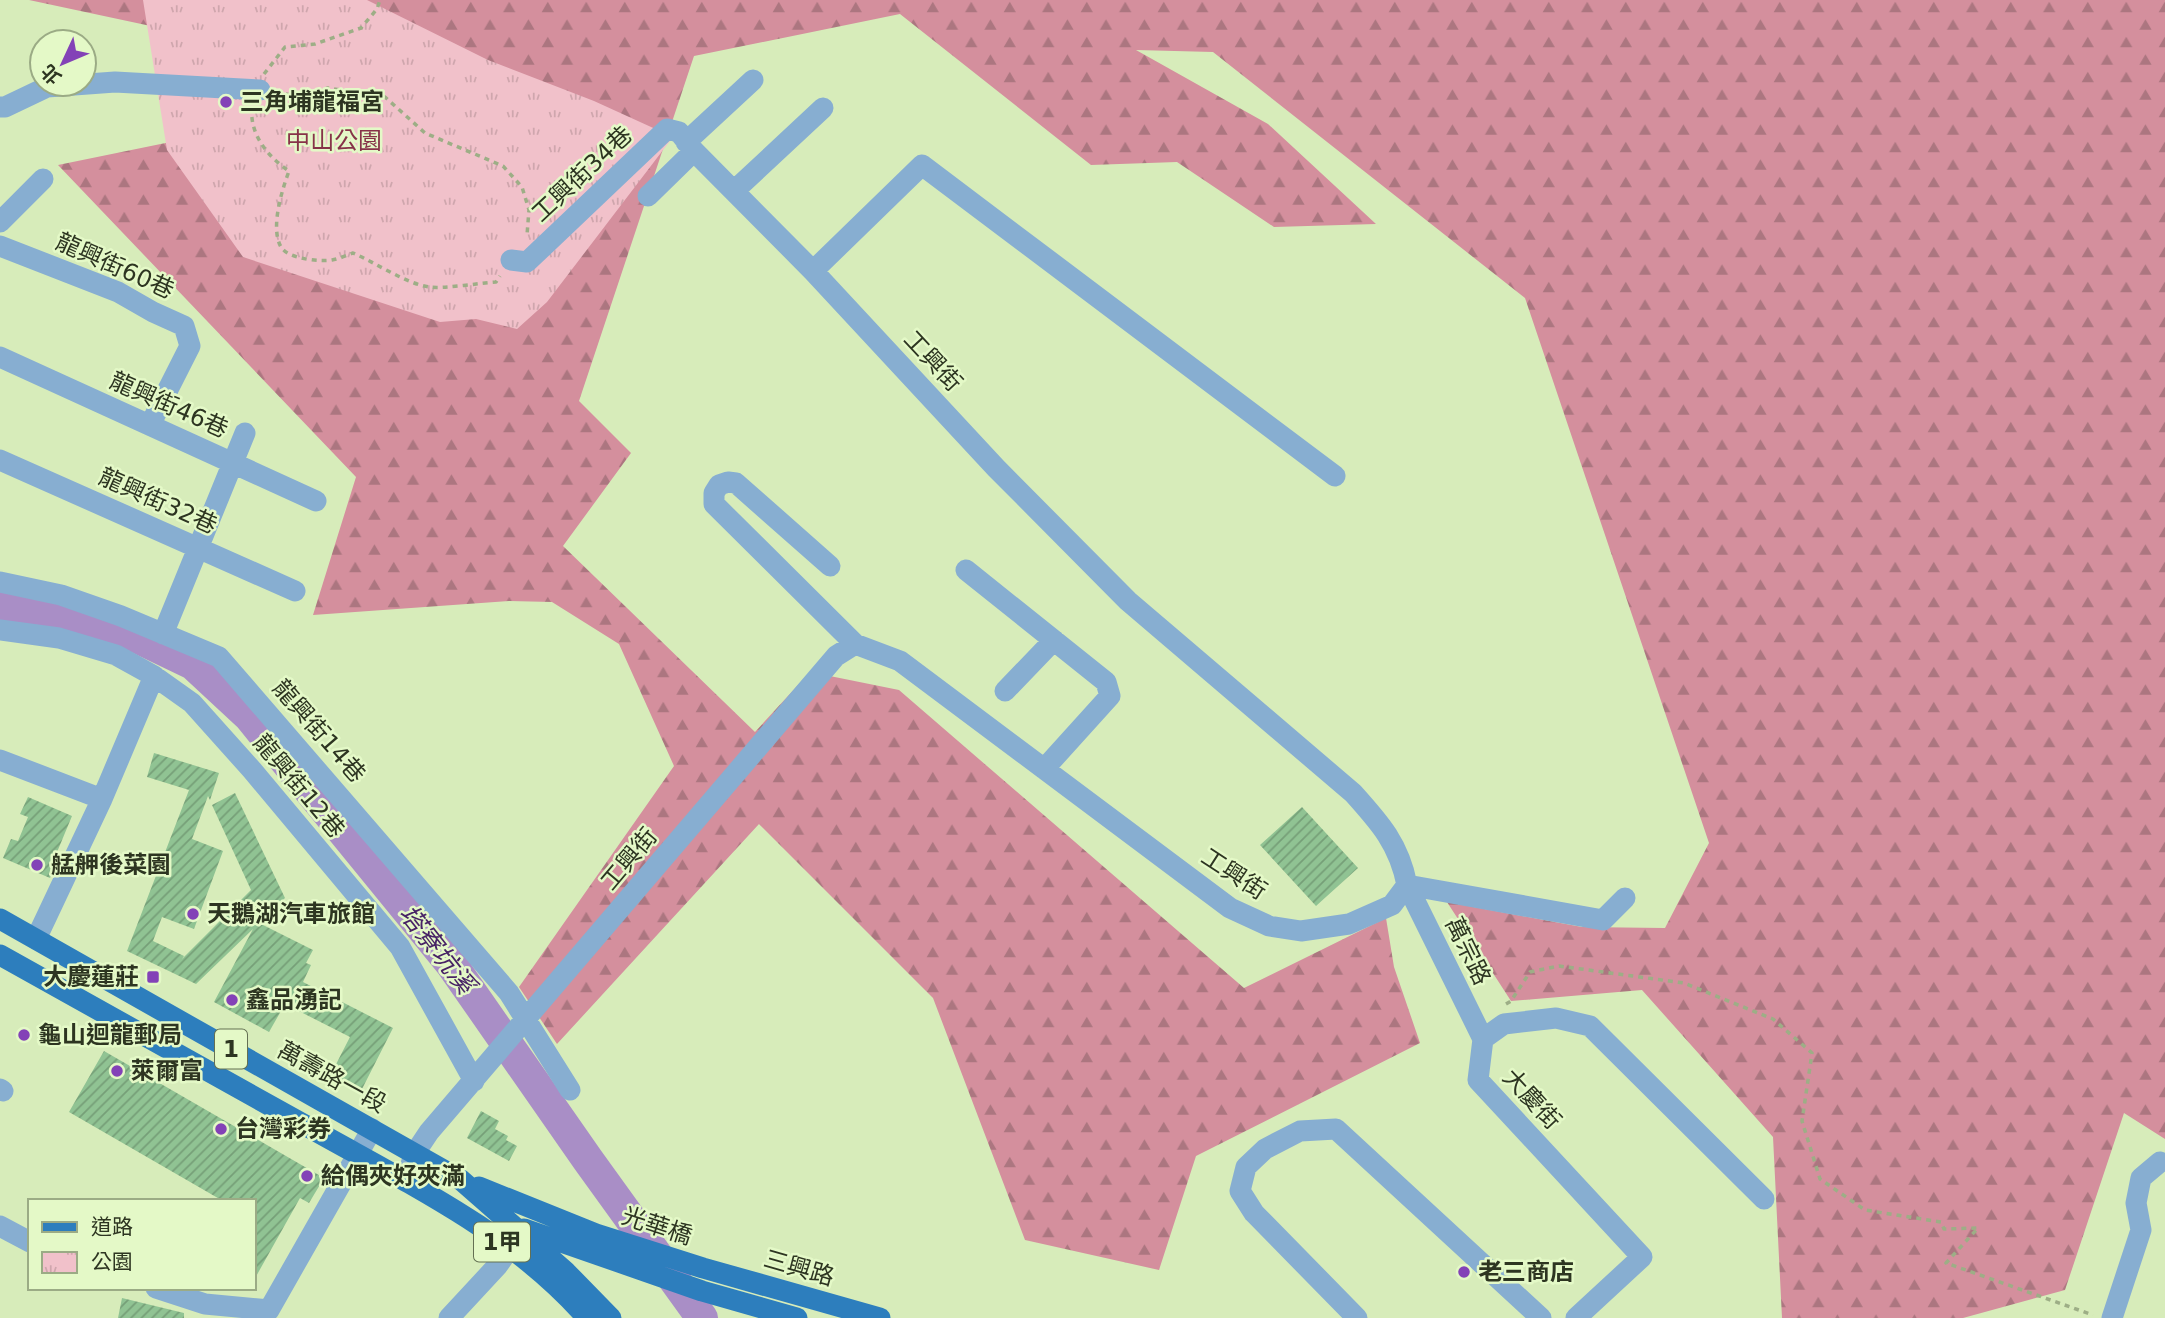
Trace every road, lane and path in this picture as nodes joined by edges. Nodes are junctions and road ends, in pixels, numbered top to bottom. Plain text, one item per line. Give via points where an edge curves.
1 (380, 0) edge
2 (753, 80) dead end
3 (257, 89) junction
4 (0, 107) edge
5 (823, 108) dead end
6 (690, 146) junction
7 (43, 179) dead end
8 (734, 191) junction
9 (648, 196) dead end
10 (0, 222) edge
11 (0, 246) edge
12 (511, 260) junction
13 (813, 271) junction
14 (0, 357) edge
15 (150, 425) junction
16 (246, 433) dead end
17 (0, 460) edge
18 (233, 463) junction
19 (1335, 476) dead end
20 (316, 501) dead end
21 (198, 548) junction
22 (830, 566) dead end
23 (966, 570) dead end
24 (0, 582) edge
25 (295, 590) dead end
26 (0, 630) edge
27 (163, 634) junction
28 (1054, 640) junction
29 (855, 644) junction
30 (154, 676) junction
31 (1005, 691) dead end
32 (0, 760) edge
33 (1044, 769) junction
34 (102, 799) junction
35 (1407, 885) junction
36 (1625, 898) dead end
37 (0, 919) edge
38 (36, 939) junction
39 (0, 955) edge
40 (1502, 1006) dead end
41 (526, 1020) junction
42 (1483, 1039) junction
43 (474, 1080) junction
44 (570, 1090) dead end
45 (372, 1129) junction
46 (415, 1153) junction
47 (357, 1154) junction
48 (2160, 1162) dead end
49 (461, 1180) junction
50 (405, 1181) junction
51 (1764, 1199) dead end
52 (519, 1204) junction
53 (0, 1226) edge
54 (515, 1226) junction
55 (28, 1241) edge
56 (510, 1248) junction
57 (602, 1258) junction
58 (703, 1268) joint
59 (162, 1290) edge
60 (702, 1291) joint
61 (587, 1293) junction
62 (272, 1314) edge
63 (449, 1318) edge
64 (587, 1318) edge
65 (611, 1318) edge
66 (797, 1318) edge
67 (880, 1318) edge
68 (1357, 1318) edge
69 (1541, 1318) edge
70 (1576, 1318) edge
71 (2098, 1318) edge
72 (2112, 1318) edge

1 - 3 path via 362,28 315,44 285,47
2 - 6 street
3 - 4 street via 115,82 47,87
3 - 12 path via 300,97 328,88 385,97 425,133 503,166 522,187 529,210 527,239
3 - 12 path via 251,116 260,142 271,159 289,172 279,196 278,232 281,247 288,253 309,260 333,260 354,253 408,281 430,287 496,282
5 - 8 street
6 - 8 street, 工興街
6 - 9 street
6 - 12 street, 工興街34巷 via 679,132 667,129 527,262
7 - 10 street
8 - 13 street, 工興街
11 - 15 street, 龍興街60巷 via 118,292 184,326 190,346
13 - 19 street via 922,165
13 - 35 street, 工興街 via 996,468 1128,601 1353,793 1381,823 1402,860
14 - 15 street, 龍興街46巷
15 - 18 street, 龍興街46巷
16 - 18 street
17 - 21 street, 龍興街32巷
18 - 20 street, 龍興街46巷
18 - 21 street
21 - 25 street, 龍興街32巷
21 - 27 street
22 - 29 street via 736,483 719,485 714,504
23 - 28 street
24 - 27 street, 龍興街14巷 via 61,595
26 - 30 street, 龍興街12巷 via 59,638 116,655
27 - 41 street, 龍興街14巷 via 219,657 509,993
28 - 31 street
28 - 33 street via 1105,682 1110,696
29 - 33 street, 工興街 via 900,661
29 - 41 street, 工興街 via 836,656
30 - 34 street
30 - 43 street, 龍興街12巷 via 192,703 400,947
32 - 34 street
33 - 35 street, 工興街 via 1230,908 1269,926 1301,931 1349,924 1392,905
34 - 38 street
35 - 36 street via 1603,920
35 - 42 street, 萬宗路
37 - 38 main road, 萬壽路一段 / 1
38 - 45 main road, 萬壽路一段 / 1
39 - 47 main road, 1
40 - 71 path via 1511,1002 1530,972 1559,966 1684,983 1773,1019 1812,1053 1802,1121 1820,1179 1865,1210 1941,1222 1944,1229 1978,1228 1946,1263
41 - 43 street, 工興街
41 - 44 street, 龍興街14巷
42 - 51 street via 1504,1024 1556,1018 1590,1026
42 - 70 street, 大慶街 via 1478,1080 1642,1257
43 - 46 street
45 - 46 main road, 萬壽路一段 / 1
45 - 47 street
46 - 49 main road, 萬壽路一段 / 1
46 - 50 street
47 - 50 main road, 1
47 - 62 street
48 - 72 street via 2141,1178 2136,1203 2141,1230
49 - 52 main road, 1
49 - 54 main road, 萬壽路一段 / 1甲
50 - 54 main road, 1
50 - 56 main road, 1甲
52 - 54 street
52 - 58 main road, 光華橋 / 1
53 - 55 street
54 - 56 street
54 - 57 main road, 1
54 - 61 main road, 萬壽路一段 / 1甲
56 - 63 street
56 - 64 main road, 1甲
57 - 60 main road, 光華橋 / 1
57 - 61 main road via 586,1264 579,1273
58 - 67 main road, 三興路 / 1
59 - 62 street via 205,1304
60 - 66 main road, 三興路 / 1
61 - 65 main road, 萬壽路一段 / 1甲
68 - 69 street via 1254,1213 1240,1191 1246,1167 1265,1149 1300,1131 1336,1129

